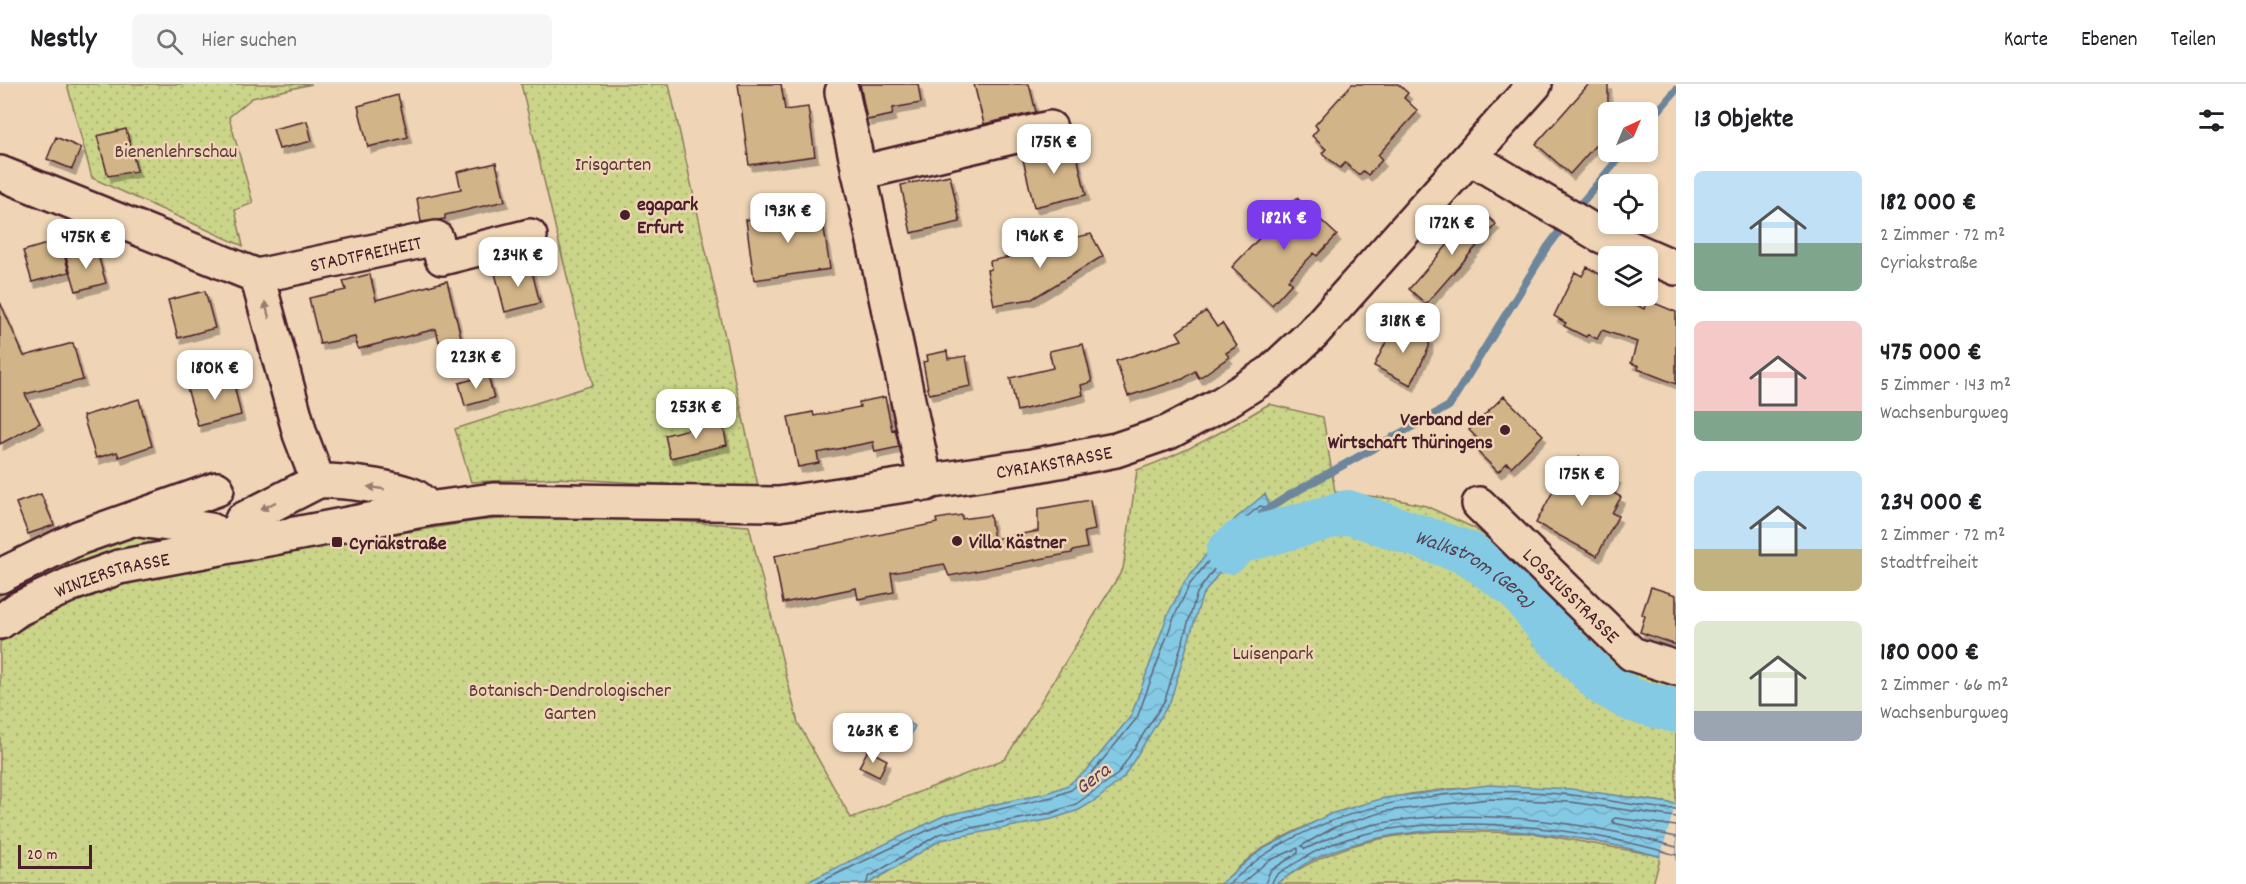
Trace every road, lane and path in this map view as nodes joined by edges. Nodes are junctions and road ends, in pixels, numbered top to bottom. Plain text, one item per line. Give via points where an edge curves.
1 (1535, 84) edge
2 (842, 92) dead end
3 (1050, 128) dead end
4 (1471, 158) junction
5 (0, 173) edge
6 (859, 173) junction
7 (530, 236) dead end
8 (1676, 268) edge
9 (258, 276) junction
10 (318, 481) junction
11 (926, 484) junction
12 (217, 489) dead end
13 (1479, 504) dead end
14 (428, 508) junction
15 (136, 519) junction
16 (232, 545) junction
17 (0, 576) edge
18 (0, 622) edge
19 (1676, 668) edge

1 - 4 street, CYRIAKSTRASSE
2 - 6 street
3 - 6 street
4 - 8 street via 1600,235
4 - 11 street, CYRIAKSTRASSE via 1312,334 1269,373 1223,403 1169,432 1116,450
5 - 9 street
6 - 11 street
7 - 9 street, STADTFREIHEIT via 442,258 436,238
10 -> 9 street via 300,434
14 -> 10 street via 417,497 402,491
10 -> 16 street via 242,520
11 - 14 street, CYRIAKSTRASSE via 779,504 494,500
12 - 15 street, WINZERSTRASSE
13 - 19 street, LOSSIUSSTRASSE via 1632,654
14 - 16 street, WINZERSTRASSE
15 - 16 street, WINZERSTRASSE via 212,530
15 - 17 street, WINZERSTRASSE via 78,538
16 - 18 street, WINZERSTRASSE via 119,567 69,585

